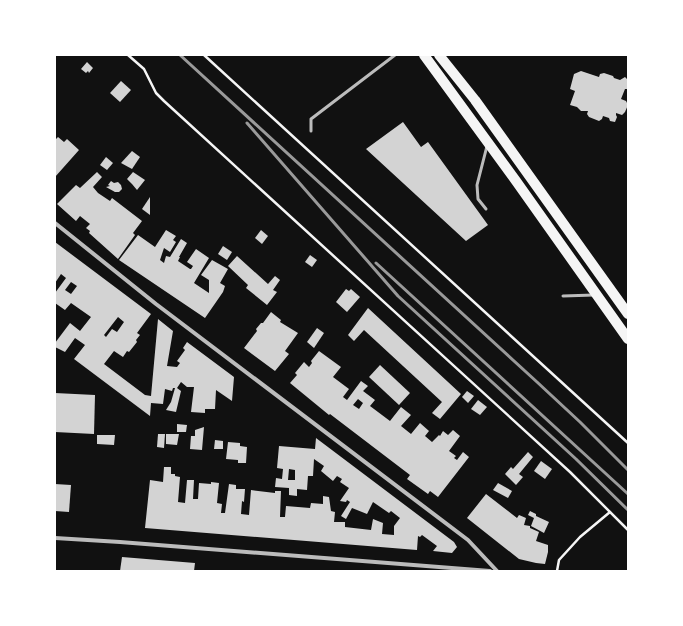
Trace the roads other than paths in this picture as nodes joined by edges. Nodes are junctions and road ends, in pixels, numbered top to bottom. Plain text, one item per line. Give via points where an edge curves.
1 (395, 55) edge
2 (424, 55) edge
3 (439, 55) edge
4 (311, 131) dead end
5 (488, 143) junction
6 (486, 209) dead end
7 (55, 223) edge
8 (563, 296) dead end
9 (597, 296) junction
10 (628, 314) edge
11 (628, 339) edge
12 (55, 538) edge
13 (490, 571) edge
14 (497, 571) edge

1 - 4 lane via 311,119
2 - 5 main road
3 - 10 main road via 475,100
5 - 6 lane via 477,185 478,199
5 - 9 main road
7 - 14 street via 156,304 468,540
8 - 9 lane
9 - 11 main road
12 - 13 street

